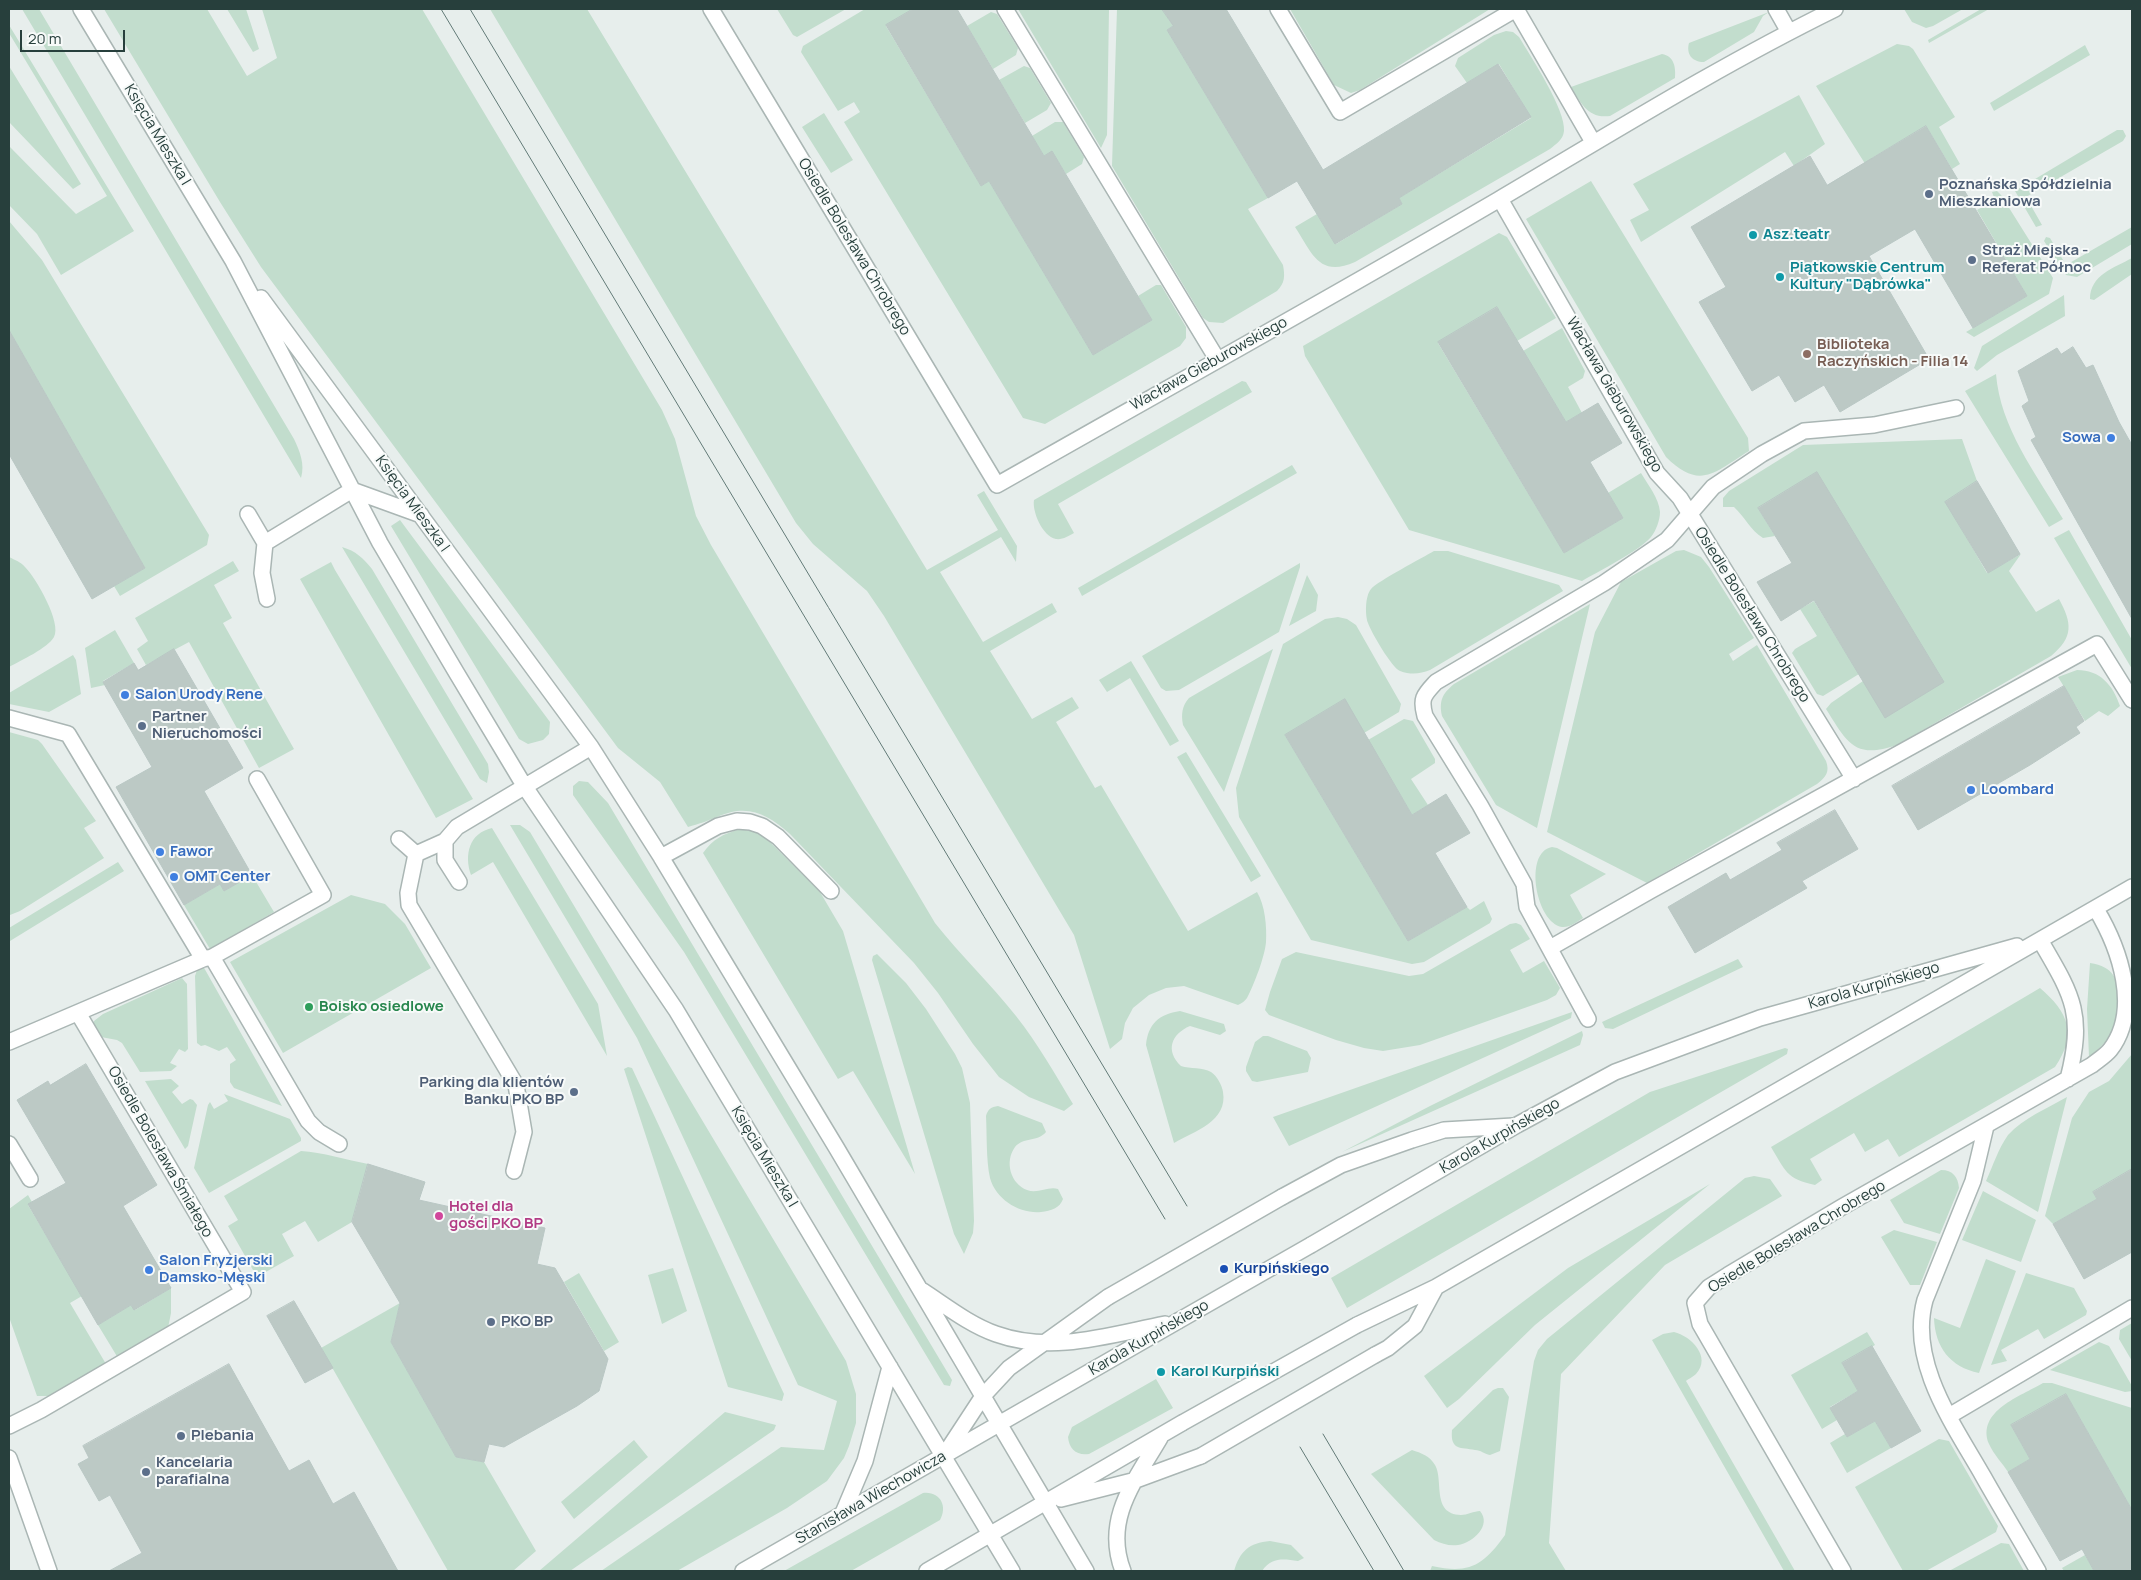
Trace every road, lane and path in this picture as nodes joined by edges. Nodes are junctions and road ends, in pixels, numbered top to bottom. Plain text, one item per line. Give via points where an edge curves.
1 (81, 9) edge
2 (710, 9) edge
3 (1005, 9) edge
4 (1278, 9) edge
5 (1516, 9) edge
6 (1776, 9) edge
7 (1835, 9) edge
8 (1788, 32) junction
9 (1593, 142) junction
10 (1500, 199) junction
11 (233, 261) junction
12 (1217, 359) junction
13 (1956, 408) dead end
14 (997, 485) joint
15 (352, 490) junction
16 (248, 514) dead end
17 (1689, 514) junction
18 (421, 516) junction
19 (265, 543) junction
20 (267, 599) dead end
21 (2132, 700) edge
22 (9, 718) edge
23 (591, 746) junction
24 (257, 779) dead end
25 (1854, 779) junction
26 (525, 786) junction
27 (399, 839) dead end
28 (445, 841) junction
29 (416, 854) junction
30 (661, 857) junction
31 (459, 882) dead end
32 (2132, 887) edge
33 (831, 891) dead end
34 (2096, 909) junction
35 (2040, 940) junction
36 (1550, 948) junction
37 (208, 958) junction
38 (78, 1013) junction
39 (1588, 1020) dead end
40 (9, 1042) edge
41 (2068, 1079) junction
42 (1517, 1125) junction
43 (1986, 1126) junction
44 (9, 1144) edge
45 (339, 1144) dead end
46 (514, 1170) dead end
47 (30, 1179) dead end
48 (1436, 1287) junction
49 (920, 1289) junction
50 (2132, 1308) edge
51 (1178, 1321) junction
52 (1041, 1343) junction
53 (890, 1367) junction
54 (983, 1396) junction
55 (1949, 1416) junction
56 (999, 1424) junction
57 (9, 1426) edge
58 (1161, 1436) junction
59 (943, 1457) junction
60 (9, 1458) edge
61 (1136, 1480) junction
62 (1045, 1503) junction
63 (843, 1513) junction
64 (990, 1535) junction
65 (49, 1571) edge
66 (743, 1571) edge
67 (927, 1571) edge
68 (1012, 1571) edge
69 (1086, 1571) edge
70 (1123, 1571) edge
71 (1843, 1571) edge
72 (2038, 1571) edge

1 - 11 street, Księcia Mieszka I
2 - 14 street, Osiedle Bolesława Chrobrego
3 - 12 street
4 - 5 street via 1340,112
5 - 9 street
6 - 8 street
7 - 8 street, Wacława Gieburowskiego
8 - 9 street, Wacława Gieburowskiego
9 - 10 street, Wacława Gieburowskiego
10 - 12 street, Wacława Gieburowskiego
10 - 17 street, Wacława Gieburowskiego via 1657,473 1680,498
11 - 15 street, Księcia Mieszka I
11 - 18 street, Księcia Mieszka I
12 - 14 street, Wacława Gieburowskiego
13 - 17 street via 1874,426 1804,431 1762,454 1714,487
15 - 18 street
15 - 19 street
15 - 26 street, Księcia Mieszka I via 380,544
16 - 19 street
17 - 25 street, Osiedle Bolesława Chrobrego
17 - 36 street, Osiedle Bolesława Chrobrego via 1667,540 1604,583 1436,682 1423,698 1425,716 1524,884 1527,907
18 - 23 street, Księcia Mieszka I
19 - 20 street via 262,573
21 - 25 street via 2097,644
22 - 37 street via 68,734
23 - 26 street
23 - 30 street, Księcia Mieszka I
24 - 37 street via 323,895
25 - 36 street
26 - 28 street via 457,827
26 - 53 street, Księcia Mieszka I via 676,1010
27 - 29 street
28 - 29 street
28 - 31 street via 446,860
29 - 46 street via 408,893 409,905 516,1085 524,1132
30 - 33 street via 718,826 737,821 750,822 778,837
30 - 49 street, Księcia Mieszka I
32 - 34 street, Karola Kurpińskiego
34 - 35 street, Karola Kurpińskiego
34 - 41 street, Osiedle Bolesława Chrobrego via 2113,938 2129,983 2129,1014 2123,1032 2111,1050
35 - 41 street via 2073,1002 2076,1042
35 - 42 street, Karola Kurpińskiego via 1716,1033 1616,1072
35 - 48 street, Karola Kurpińskiego
36 - 39 street
37 - 38 street
37 - 45 street via 308,1121
38 - 40 street
38 - 57 street, Osiedle Bolesława Śmiałego via 243,1292
41 - 43 street, Osiedle Bolesława Chrobrego
42 - 51 street, Karola Kurpińskiego, bridge
42 - 52 street, bridge via 1444,1130 1348,1163 1108,1297
43 - 55 street via 1973,1181 1920,1317 1926,1362
43 - 71 street, Osiedle Bolesława Chrobrego via 1728,1275 1709,1287 1695,1303 1700,1324
44 - 47 street
48 - 58 street, Karola Kurpińskiego, bridge via 1357,1324
48 - 61 street, bridge via 1415,1326 1388,1348 1201,1456
49 - 52 street via 974,1324 996,1334
49 - 54 street, Księcia Mieszka I
50 - 55 street
51 - 52 street via 1073,1343
51 - 56 street, Karola Kurpińskiego
52 - 54 street via 1009,1368
53 - 59 street, Księcia Mieszka I
53 - 63 street via 865,1461
54 - 56 street, Księcia Mieszka I
54 - 59 street
55 - 72 street
56 - 59 street, Stanisława Wiechowicza
56 - 62 street, Księcia Mieszka I
58 - 61 street
58 - 62 street, Karola Kurpińskiego
59 - 63 street, Stanisława Wiechowicza
59 - 64 street, Księcia Mieszka I
60 - 65 street
61 - 62 street
61 - 70 street via 1118,1515 1116,1536
62 - 64 street
62 - 69 street, Księcia Mieszka I
63 - 66 street, Stanisława Wiechowicza
64 - 67 street
64 - 68 street, Księcia Mieszka I

